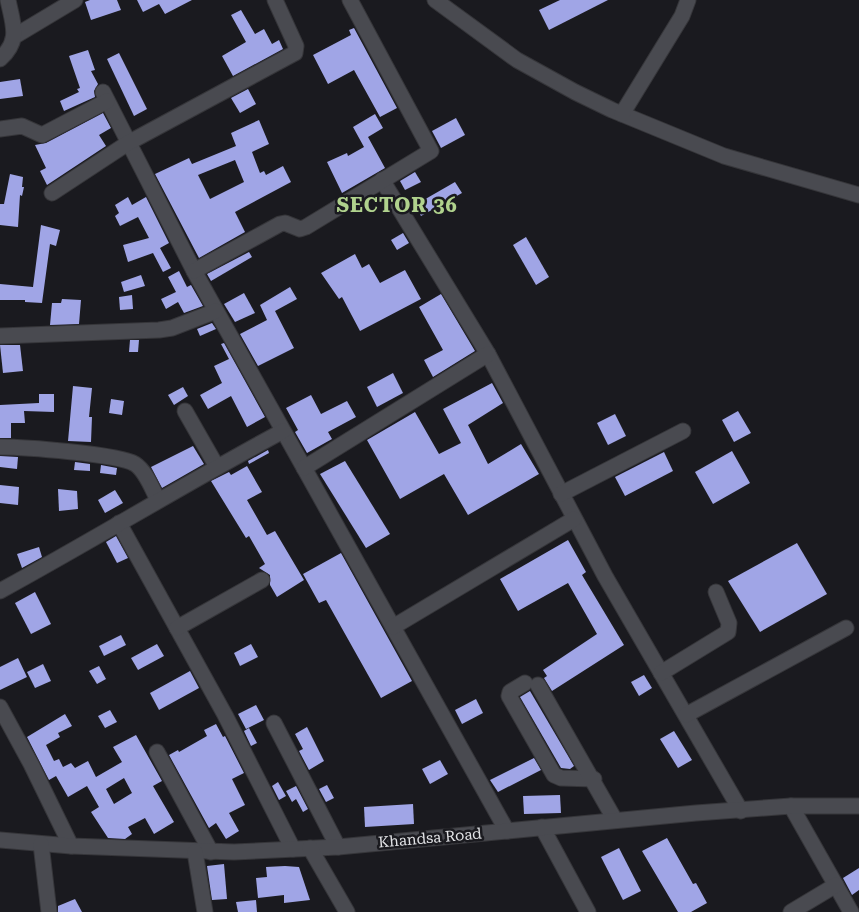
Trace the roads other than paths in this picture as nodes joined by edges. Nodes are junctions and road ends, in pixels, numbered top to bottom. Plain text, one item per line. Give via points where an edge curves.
1 (8, 0) edge
2 (75, 0) edge
3 (275, 0) edge
4 (350, 0) edge
5 (435, 0) edge
6 (688, 0) edge
7 (14, 36) junction
8 (0, 59) edge
9 (622, 114) junction
10 (0, 129) edge
11 (128, 143) junction
12 (382, 180) junction
13 (52, 193) dead end
14 (859, 195) edge
15 (194, 271) junction
16 (216, 311) junction
17 (0, 336) edge
18 (488, 354) junction
19 (185, 411) dead end
20 (283, 431) junction
21 (683, 431) dead end
22 (0, 447) edge
23 (217, 466) junction
24 (304, 468) junction
25 (562, 494) junction
26 (158, 500) junction
27 (574, 519) junction
28 (119, 524) junction
29 (262, 580) dead end
30 (0, 591) edge
31 (716, 592) dead end
32 (393, 626) junction
33 (178, 628) junction
34 (846, 628) dead end
35 (661, 672) junction
36 (0, 708) edge
37 (686, 715) junction
38 (274, 723) dead end
39 (157, 752) dead end
40 (594, 779) junction
41 (790, 806) junction
42 (859, 806) edge
43 (741, 810) junction
44 (615, 820) junction
45 (542, 827) junction
46 (507, 830) junction
47 (0, 840) edge
48 (42, 844) junction
49 (71, 846) junction
50 (338, 846) junction
51 (310, 848) junction
52 (293, 849) junction
53 (195, 852) junction
54 (211, 852) junction
55 (836, 885) junction
56 (50, 912) edge
57 (206, 912) edge
58 (347, 912) edge
59 (588, 912) edge
60 (791, 912) edge
61 (851, 912) edge

1 - 7 street
2 - 7 street
3 - 11 street via 296,46 295,53
4 - 12 street via 431,151
5 - 9 street via 517,60
6 - 9 street via 682,16
7 - 8 street via 11,48
9 - 14 street via 724,156
10 - 11 street via 22,126 42,135 105,96
11 - 13 street
11 - 15 street
12 - 15 street via 306,227 300,229 280,224
12 - 18 street
15 - 16 street
16 - 17 street via 159,330
16 - 20 street
18 - 24 street
18 - 25 street
19 - 23 street
20 - 23 street
20 - 24 street
21 - 25 street
22 - 26 street via 134,463
23 - 26 street
24 - 32 street
25 - 27 street
26 - 28 street
27 - 32 street
27 - 35 street
28 - 30 street
28 - 33 street
29 - 33 street
31 - 35 street via 729,624 728,632
32 - 46 street
33 - 52 street
34 - 37 street
35 - 37 street
36 - 49 street
37 - 43 street
38 - 50 street
39 - 54 street
40 - 40 street via 531,684 510,692 509,696 554,775
40 - 44 street
41 - 42 street, Khandsa Road
41 - 43 street, Khandsa Road
41 - 55 street
43 - 44 street, Khandsa Road
44 - 45 street, Khandsa Road
45 - 46 street, Khandsa Road
45 - 59 street
46 - 50 street, Khandsa Road
47 - 48 street, Khandsa Road
48 - 49 street, Khandsa Road
48 - 56 street
49 - 53 street, Khandsa Road
50 - 51 street, Khandsa Road
51 - 52 street, Khandsa Road
51 - 58 street
52 - 54 street, Khandsa Road
53 - 54 street, Khandsa Road
53 - 57 street
55 - 60 street
55 - 61 street

